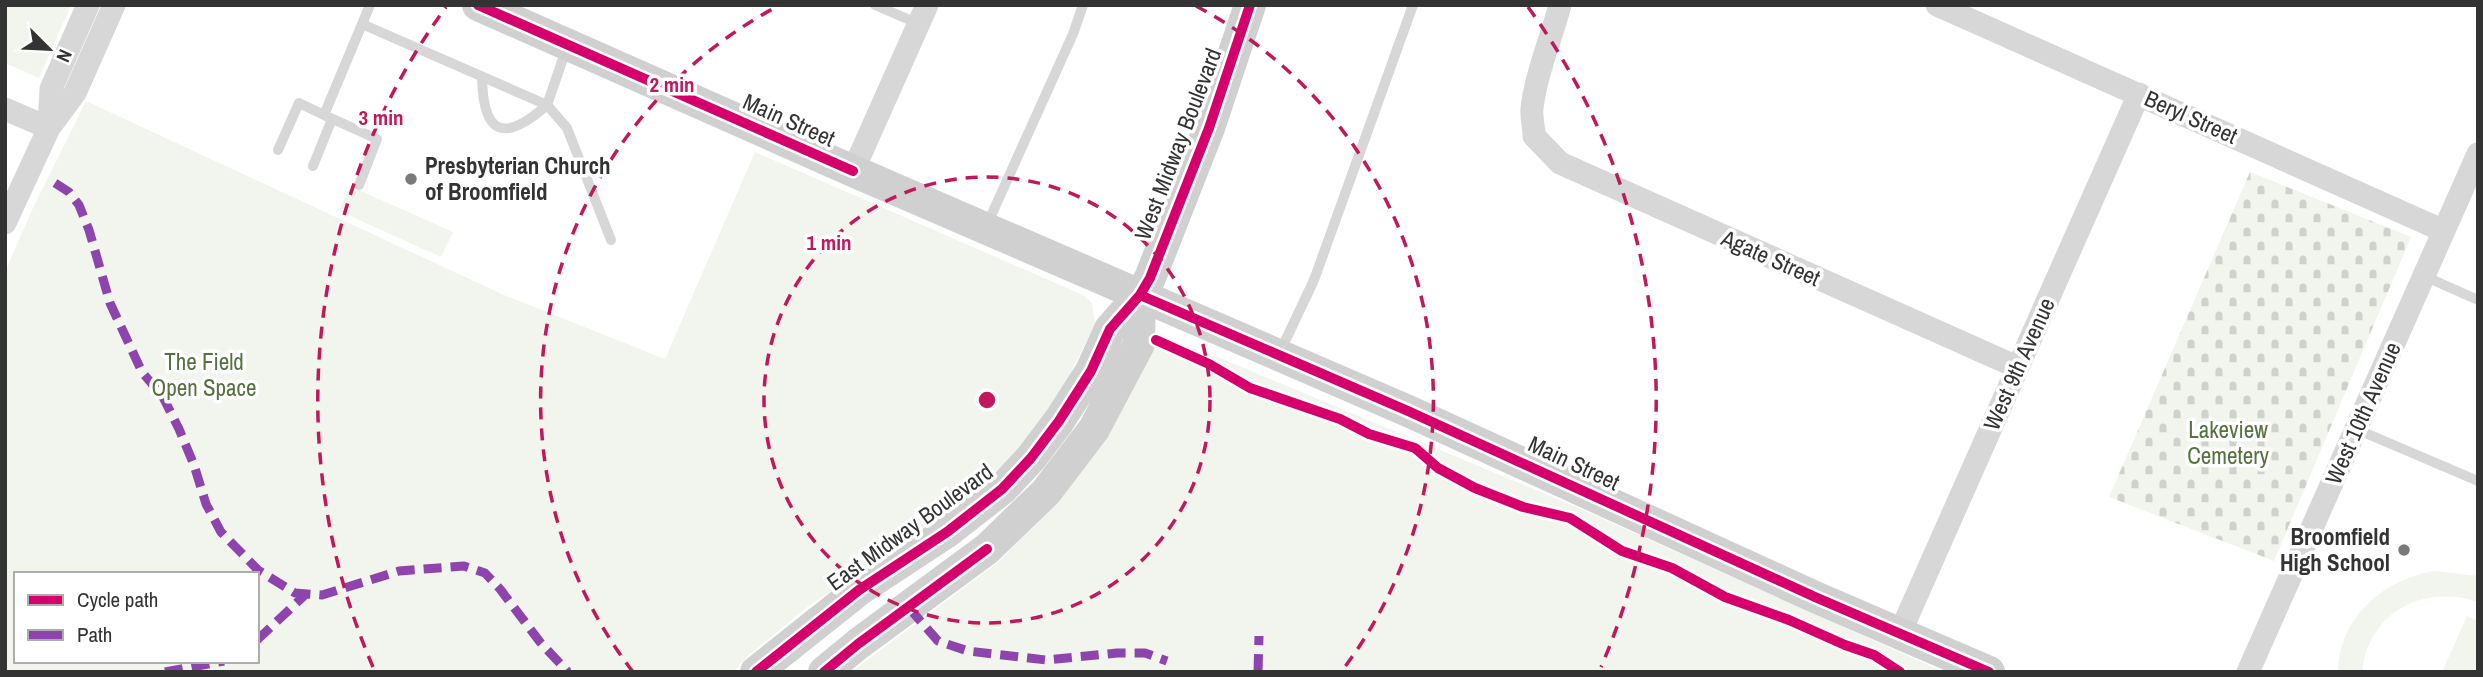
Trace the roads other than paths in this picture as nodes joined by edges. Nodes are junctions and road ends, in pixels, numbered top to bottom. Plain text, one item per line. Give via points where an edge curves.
1 (88, 5) edge
2 (114, 5) edge
3 (370, 5) edge
4 (478, 5) edge
5 (875, 5) edge
6 (1083, 5) edge
7 (1250, 5) edge
8 (1413, 5) edge
9 (1560, 5) edge
10 (1937, 5) edge
11 (923, 15) edge
12 (362, 24) junction
13 (568, 45) junction
14 (482, 76) junction
15 (2139, 94) junction
16 (547, 105) junction
17 (5, 109) edge
18 (328, 117) junction
19 (49, 128) junction
20 (278, 150) dead end
21 (2478, 154) edge
22 (313, 166) dead end
23 (853, 171) junction
24 (359, 185) dead end
25 (5, 223) edge
26 (985, 228) junction
27 (2444, 230) junction
28 (611, 240) dead end
29 (2424, 276) junction
30 (1140, 295) junction
31 (2478, 300) edge
32 (1278, 354) junction
33 (2017, 367) junction
34 (2356, 429) junction
35 (2478, 481) edge
36 (1900, 633) junction
37 (756, 672) edge
38 (824, 672) edge
39 (1989, 672) edge
40 (2248, 672) edge

1 - 19 street via 51,89
2 - 19 street via 75,93
3 - 12 lane
4 - 13 main road, Main Street
5 - 11 lane
6 - 26 lane
7 - 30 main road, West Midway Boulevard via 1209,128
8 - 32 lane via 1314,280
9 - 33 street, Agate Street via 1531,113 1534,136 1560,163
10 - 15 street, Beryl Street
11 - 23 street
12 - 14 lane
12 - 18 lane
13 - 16 lane
13 - 23 main road, Main Street
14 - 16 lane
14 - 16 lane via 482,101 492,123 516,128
15 - 27 street, Beryl Street
15 - 33 street, West 9th Avenue
16 - 28 lane via 568,128
17 - 19 street
18 - 20 lane via 299,103
18 - 22 lane
18 - 24 lane via 377,139
19 - 25 street
21 - 27 street, West 10th Avenue
23 - 26 main road, Main Street
26 - 30 main road, Main Street
27 - 29 street, West 10th Avenue
29 - 31 lane
29 - 34 street, West 10th Avenue
30 - 32 main road, Main Street
30 - 37 main road, East Midway Boulevard via 1110,329 1059,421 1002,489 828,613
30 - 38 main road via 1139,344 1094,429 1046,492 987,549
32 - 36 main road, Main Street
33 - 36 street, West 9th Avenue
34 - 35 lane
34 - 40 street, West 10th Avenue
36 - 39 main road, Main Street

